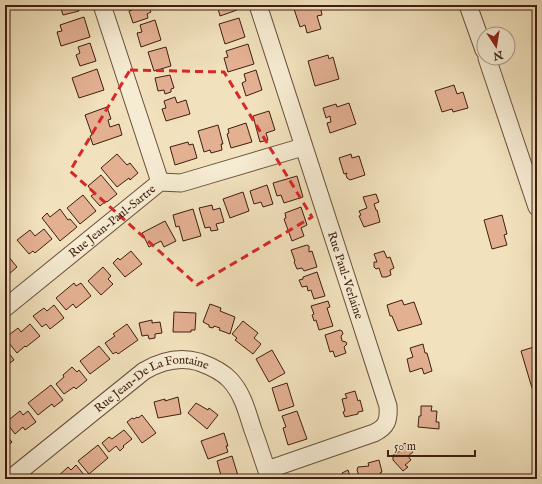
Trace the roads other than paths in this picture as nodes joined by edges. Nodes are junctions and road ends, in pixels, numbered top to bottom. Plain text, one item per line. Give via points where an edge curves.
1 (102, 5) edge
2 (258, 5) edge
3 (468, 5) edge
4 (476, 28) edge
5 (490, 66) edge
6 (303, 147) junction
7 (160, 182) junction
8 (537, 208) edge
9 (5, 308) edge
10 (268, 475) edge
11 (10, 479) edge

1 - 7 street
2 - 6 street, Rue Paul-Verlaine
3 - 4 street
5 - 8 street
6 - 7 street, Rue Jean-Paul-Sartre via 181,183
6 - 10 street, Rue Paul-Verlaine via 388,406 388,415 382,429 374,433
7 - 9 street, Rue Jean-Paul-Sartre
10 - 11 street, Rue Jean-De La Fontaine via 244,402 230,379 208,365 174,359 144,371

